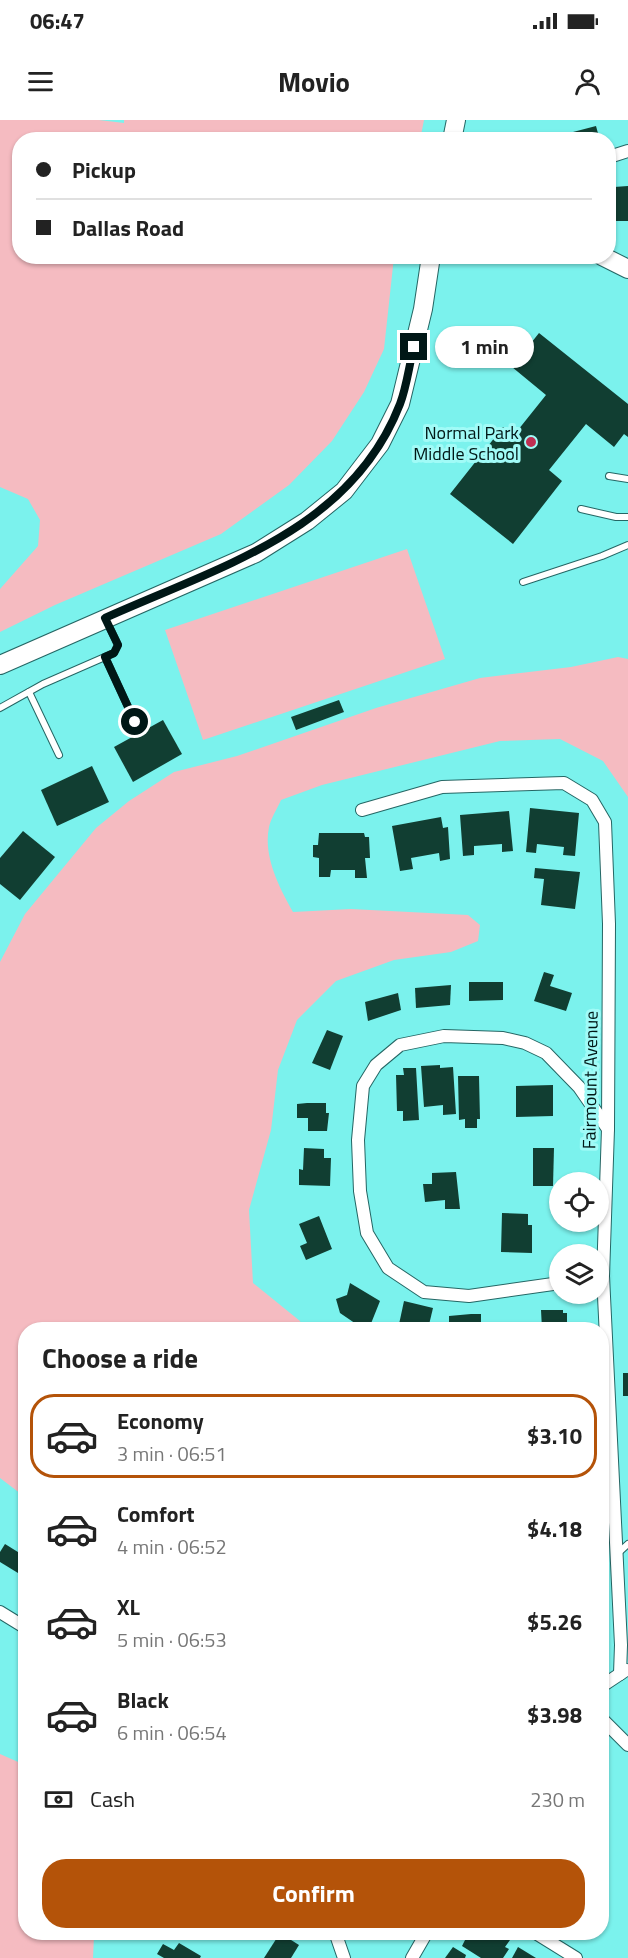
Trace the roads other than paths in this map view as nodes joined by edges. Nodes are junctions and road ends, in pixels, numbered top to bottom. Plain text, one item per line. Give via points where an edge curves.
1 (430, 264) edge
2 (609, 476) dead end
3 (628, 479) edge
4 (581, 509) dead end
5 (628, 517) edge
6 (628, 545) edge
7 (523, 582) dead end
8 (105, 618) junction
9 (105, 657) junction
10 (0, 665) edge
11 (29, 692) junction
12 (0, 708) edge
13 (135, 722) dead end
14 (58, 755) dead end
15 (362, 810) dead end
16 (608, 1129) junction
17 (603, 1244) edge
18 (549, 1285) edge
19 (602, 1304) edge
20 (603, 1322) edge
21 (609, 1425) edge
22 (628, 1544) edge
23 (616, 1554) junction
24 (0, 1612) edge
25 (18, 1623) edge
26 (624, 1672) edge
27 (609, 1682) edge
28 (609, 1726) edge
29 (628, 1745) edge
30 (338, 1940) edge
31 (422, 1940) edge
32 (547, 1940) edge
33 (344, 1958) edge
34 (412, 1958) edge
35 (576, 1958) edge

1 - 8 street via 400,404 380,444 344,491 307,521 256,553
2 - 3 lane
4 - 5 lane
6 - 7 lane
8 - 9 lane via 118,645 114,653
8 - 10 street
9 - 11 lane
9 - 13 lane
11 - 12 lane
11 - 14 lane
15 - 16 street, Fairmount Avenue via 442,787 564,783 592,800 605,822 609,924
16 - 17 street, Fairmount Avenue
16 - 18 street via 579,1087 546,1053 503,1038 444,1036 400,1045 376,1065 363,1086 358,1140 360,1191 367,1233 388,1268 424,1292 469,1296
19 - 20 street, Fairmount Avenue
21 - 23 street, Fairmount Avenue
22 - 23 lane
23 - 26 street, Fairmount Avenue
24 - 25 street
26 - 27 street
28 - 29 street
30 - 33 street
31 - 34 street
32 - 35 street

